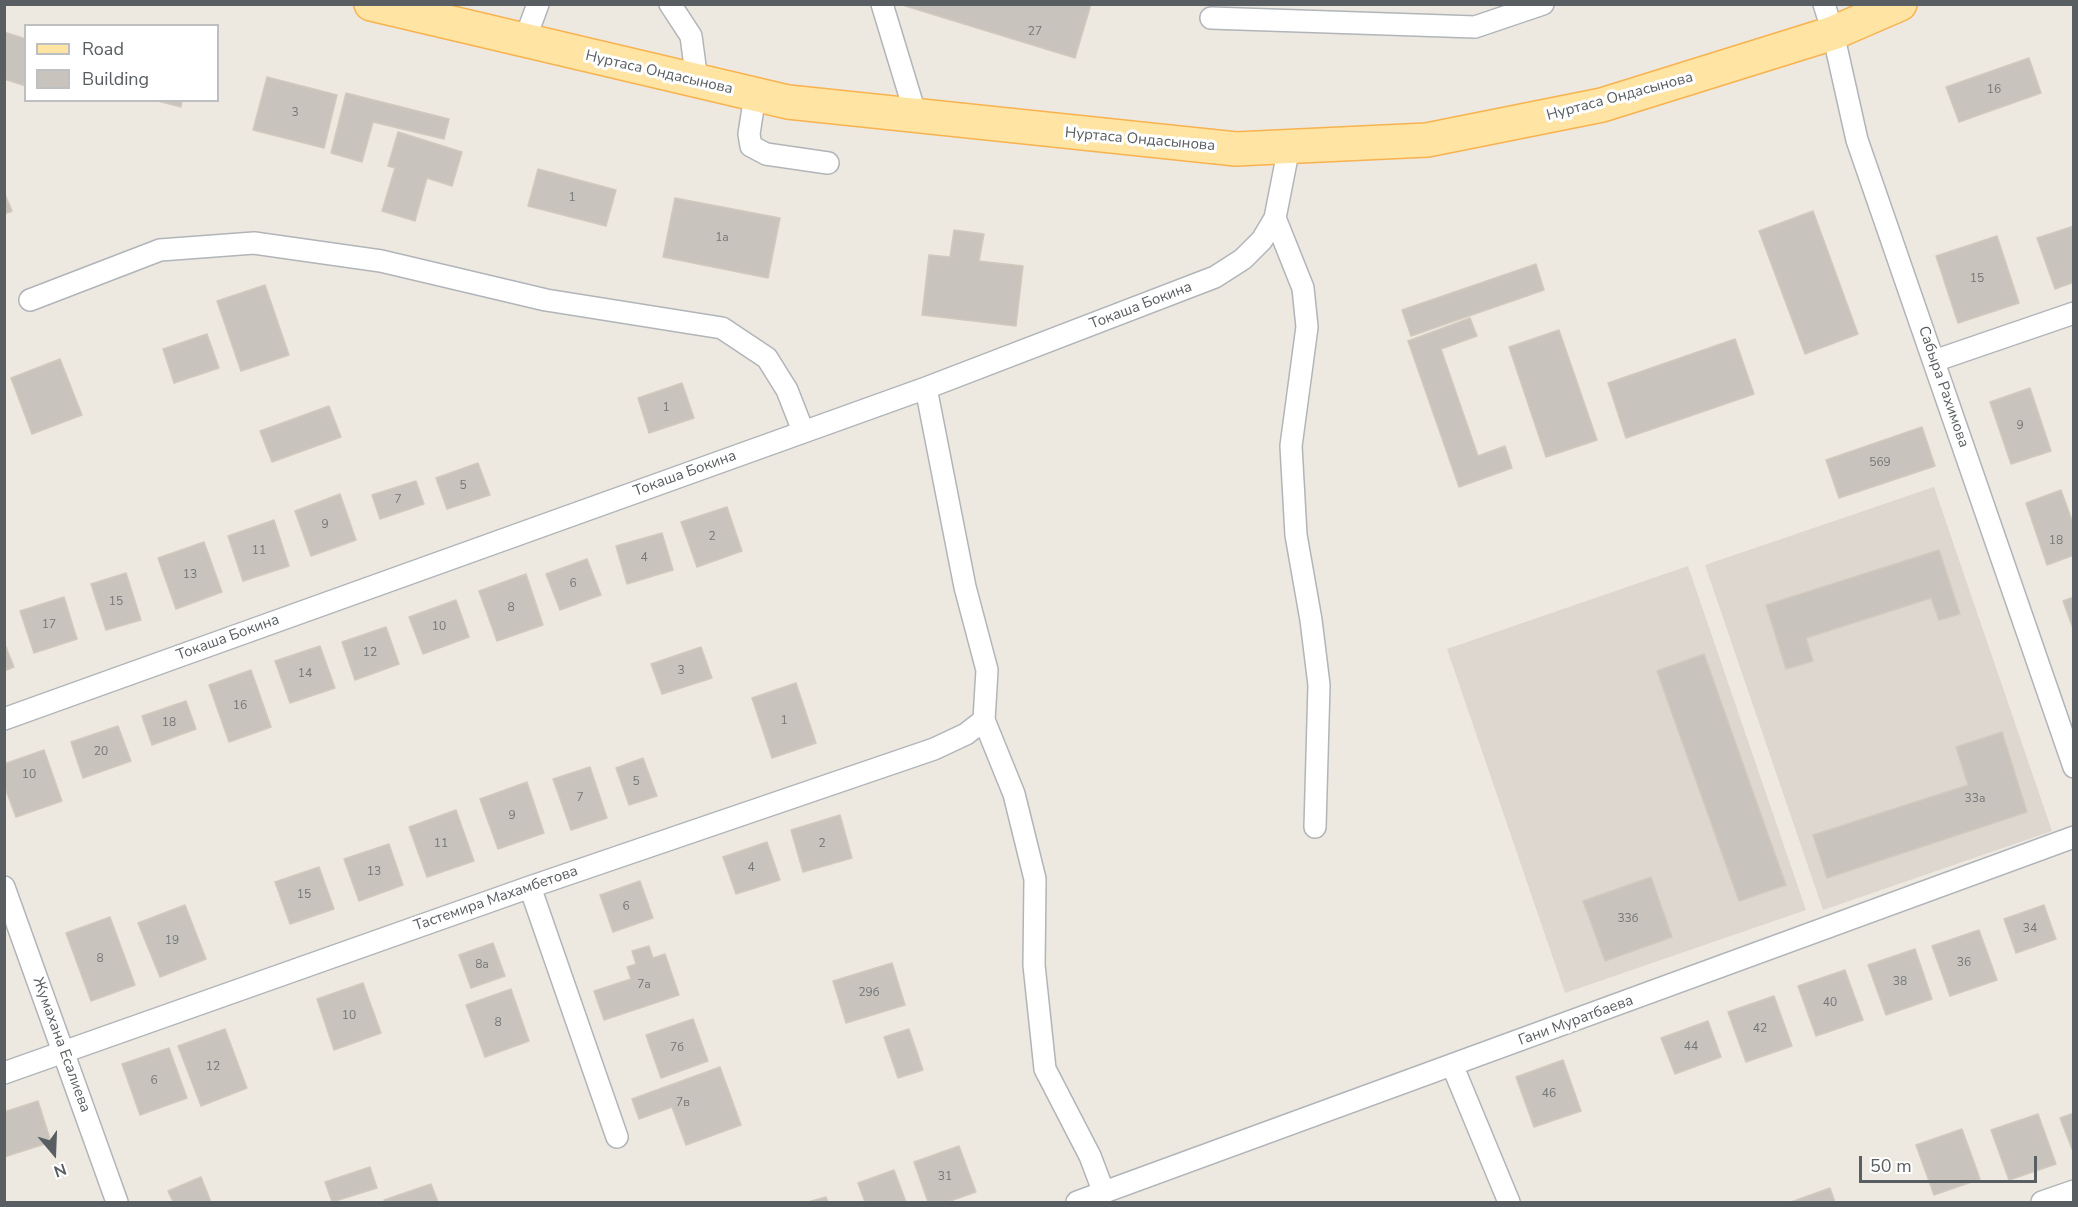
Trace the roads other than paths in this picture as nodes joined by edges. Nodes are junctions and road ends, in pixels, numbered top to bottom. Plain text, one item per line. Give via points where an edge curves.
1 (371, 4) edge
2 (538, 4) edge
3 (670, 4) edge
4 (882, 4) edge
5 (1543, 4) edge
6 (1900, 4) edge
7 (1211, 18) dead end
8 (1828, 19) edge
9 (524, 42) junction
10 (697, 81) junction
11 (754, 95) junction
12 (916, 116) junction
13 (1289, 147) junction
14 (828, 163) dead end
15 (1275, 218) junction
16 (30, 300) dead end
17 (2073, 312) edge
18 (1935, 361) junction
19 (926, 388) junction
20 (803, 431) junction
21 (4, 719) edge
22 (984, 720) junction
23 (2073, 766) edge
24 (1315, 827) dead end
25 (2073, 837) edge
26 (530, 886) junction
27 (4, 887) edge
28 (63, 1052) junction
29 (1453, 1066) junction
30 (4, 1073) edge
31 (617, 1137) dead end
32 (2073, 1191) edge
33 (1104, 1193) junction
34 (117, 1203) edge
35 (1077, 1203) edge
36 (1509, 1203) edge
37 (2042, 1203) edge

1 - 9 main road, Нуртаса Ондасынова
2 - 9 street
3 - 10 street via 691,36
4 - 12 street
5 - 7 street via 1475,27
6 - 8 main road, Нуртаса Ондасынова
8 - 13 main road, Нуртаса Ондасынова via 1602,105 1426,140
8 - 18 street, Сабыра Рахимова via 1857,140
9 - 10 main road, Нуртаса Ондасынова
10 - 11 main road, Нуртаса Ондасынова
11 - 12 main road, Нуртаса Ондасынова
11 - 14 street via 749,134 752,146 766,154
12 - 13 main road, Нуртаса Ондасынова via 1236,148
13 - 15 street, Токаша Бокина
15 - 19 street, Токаша Бокина via 1262,240 1243,259 1215,277
15 - 24 street via 1302,288 1306,327 1291,446 1296,535 1319,685
16 - 20 street via 160,250 254,243 381,261 546,300 722,328 767,358 787,390
17 - 18 street
18 - 23 street, Сабыра Рахимова
19 - 20 street, Токаша Бокина
19 - 22 street via 965,587 987,670
20 - 21 street, Токаша Бокина
22 - 26 street, Тастемира Махамбетова via 966,734 934,749
22 - 33 street via 1014,794 1035,879 1034,965 1045,1069 1090,1156
25 - 29 street, Гани Муратбаева
26 - 28 street, Тастемира Махамбетова
26 - 31 street
27 - 28 street, Жумахана Есалиева
28 - 30 street, Тастемира Махамбетова
28 - 34 street, Жумахана Есалиева
29 - 33 street, Гани Муратбаева
29 - 36 street
32 - 37 street
33 - 35 street, Гани Муратбаева

